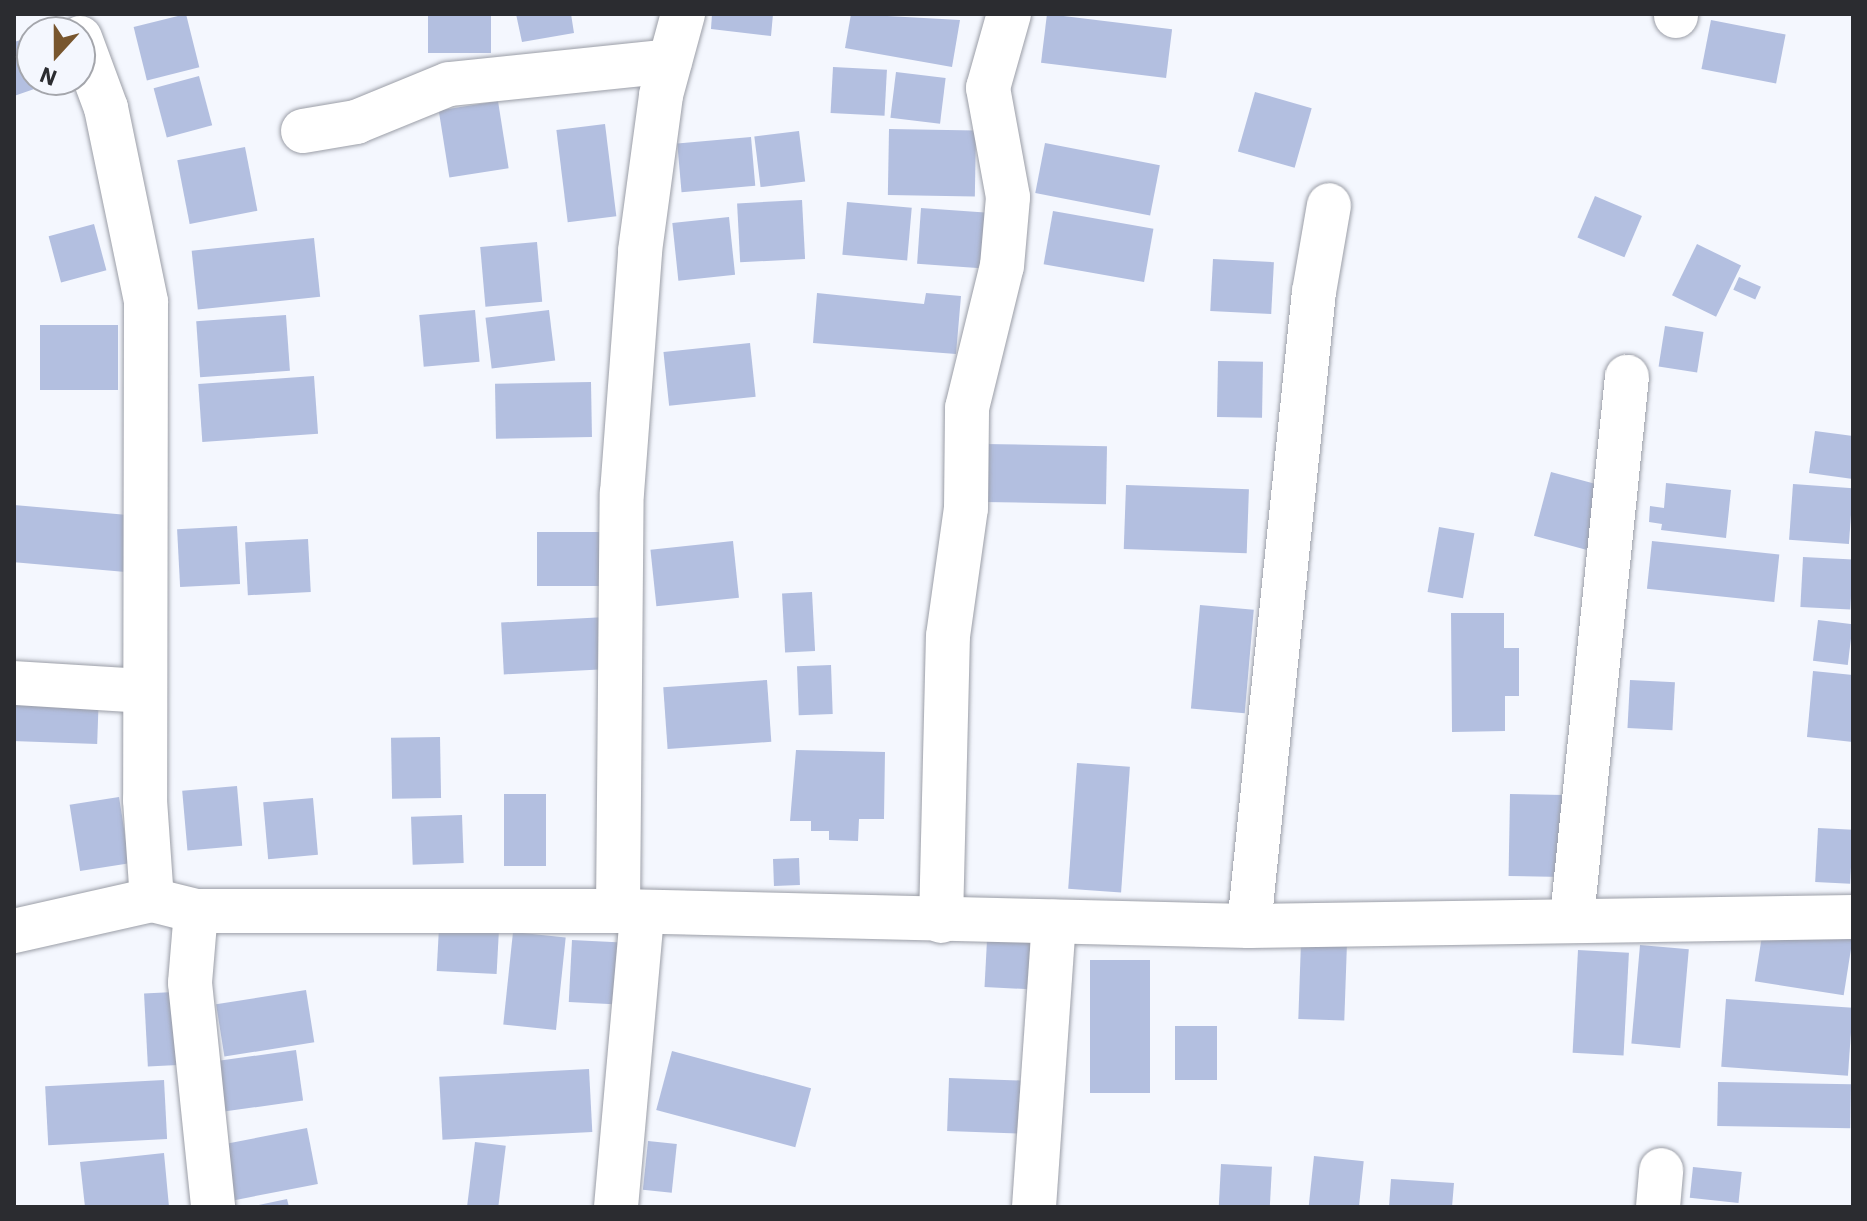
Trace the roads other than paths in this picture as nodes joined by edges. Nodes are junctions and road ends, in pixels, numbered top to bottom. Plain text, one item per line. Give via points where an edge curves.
1 (683, 14) edge
2 (1009, 14) edge
3 (670, 61) junction
4 (96, 81) edge
5 (303, 131) dead end
6 (1329, 205) dead end
7 (1627, 377) dead end
8 (14, 683) edge
9 (145, 691) junction
10 (152, 900) junction
11 (196, 911) junction
12 (630, 913) junction
13 (1853, 917) edge
14 (1572, 918) junction
15 (941, 921) junction
16 (1054, 922) junction
17 (1249, 926) junction
18 (14, 931) edge
19 (213, 1207) edge
20 (616, 1207) edge
21 (1034, 1207) edge

1 - 3 street
2 - 15 street via 988,88 1008,197 1002,266 967,408 966,508 948,636
3 - 5 street via 449,84 356,122
3 - 12 street via 640,251 622,493
4 - 9 street via 146,302
6 - 17 street via 1314,292
7 - 14 street
8 - 9 street
9 - 10 street
10 - 11 street
10 - 18 street
11 - 12 street
11 - 19 street via 190,983
12 - 15 street
12 - 20 street
13 - 14 street
14 - 17 street
15 - 16 street
16 - 17 street
16 - 21 street

